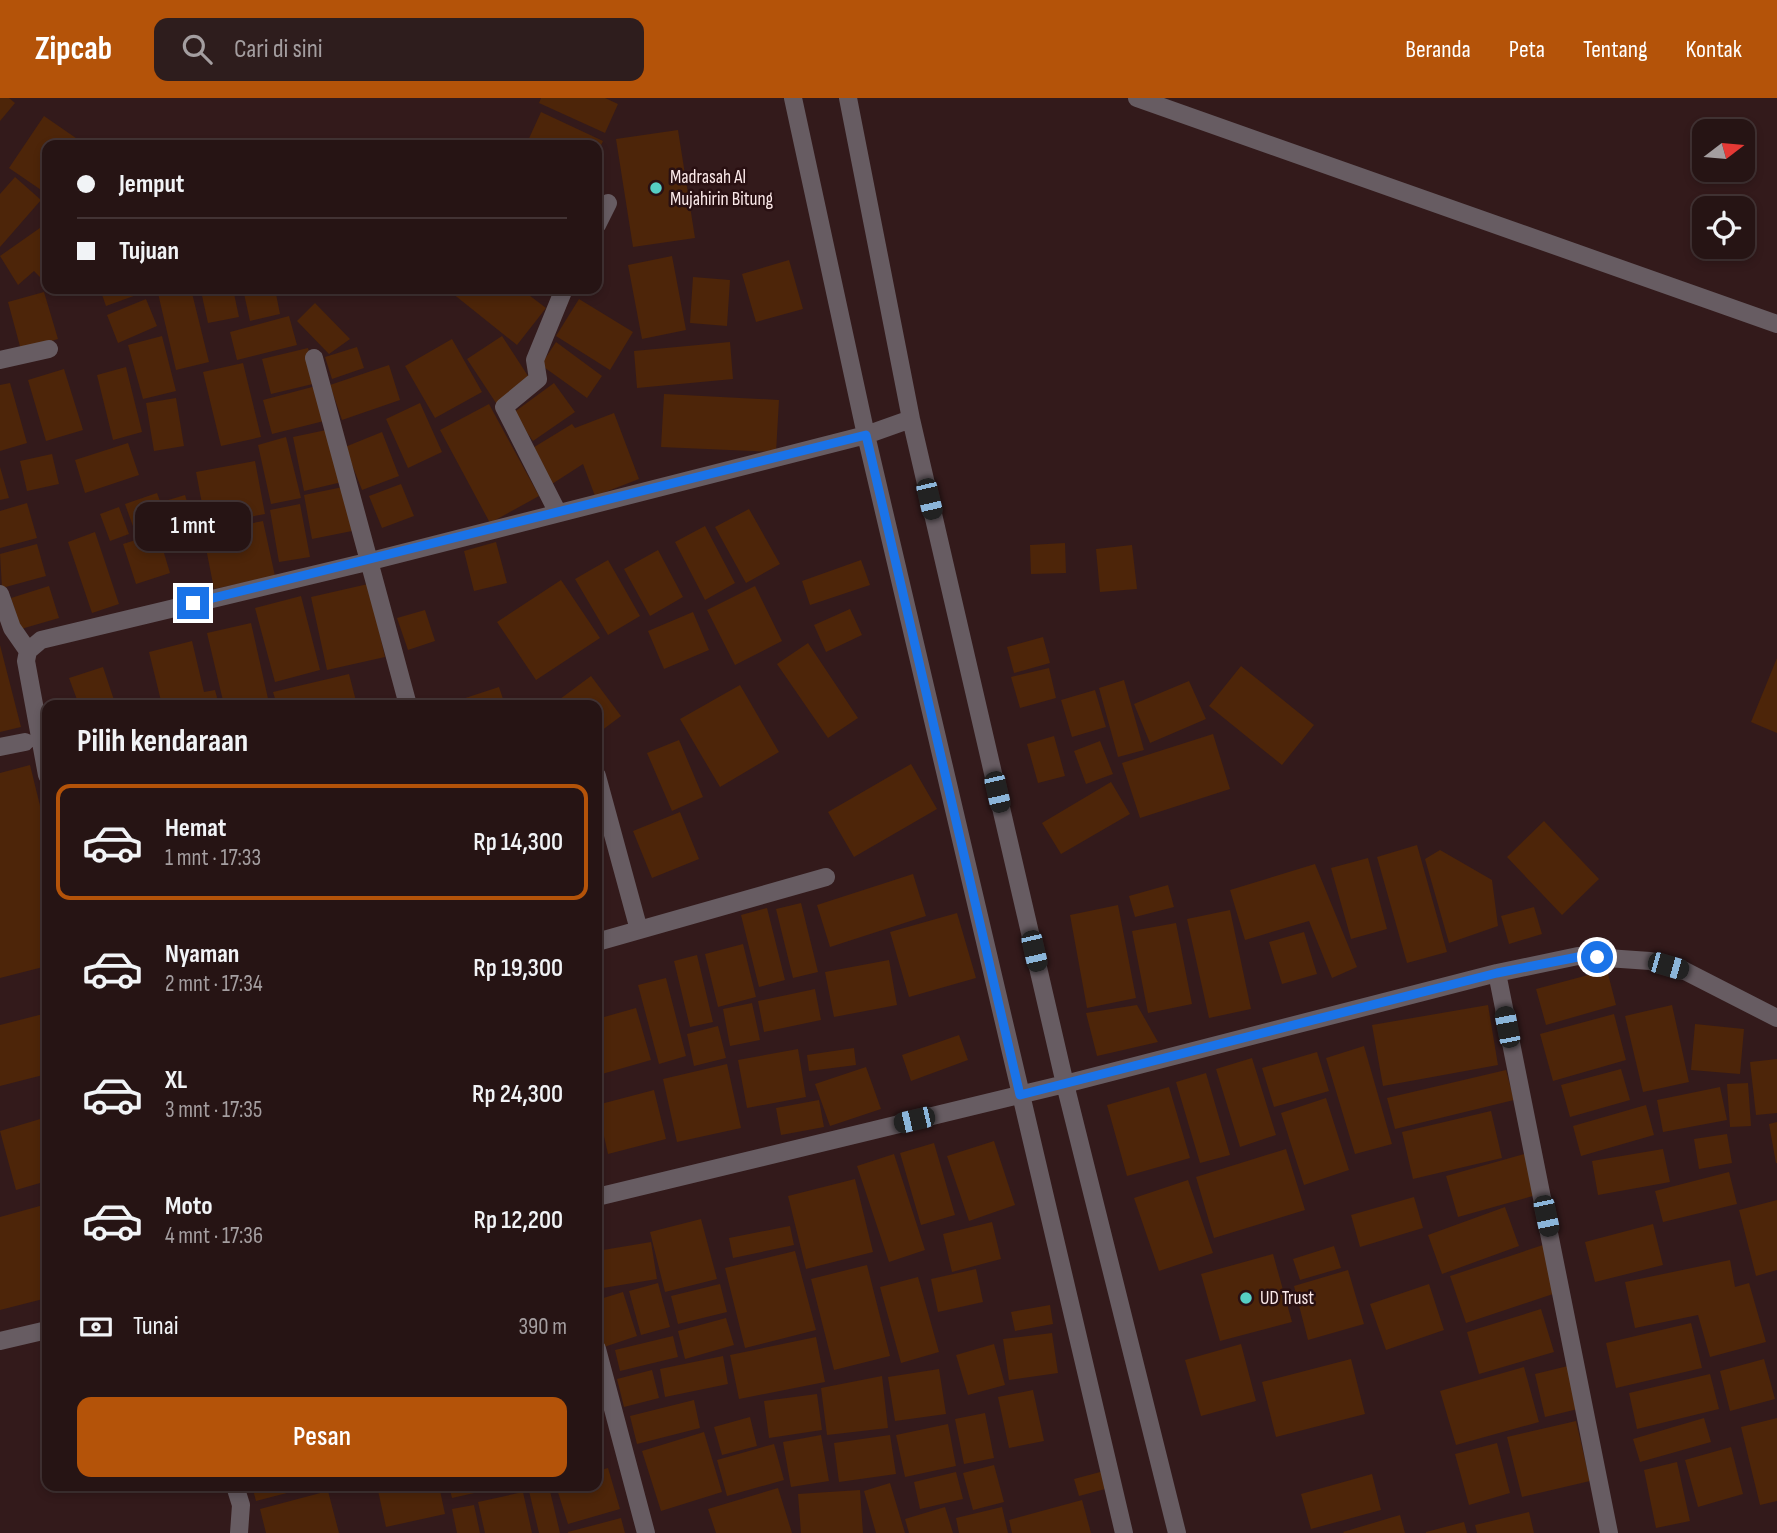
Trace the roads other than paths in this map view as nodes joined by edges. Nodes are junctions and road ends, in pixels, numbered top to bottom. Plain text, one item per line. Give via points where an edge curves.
1 (793, 98) edge
2 (848, 98) edge
3 (1137, 98) edge
4 (608, 203) dead end
5 (602, 215) edge
6 (563, 294) edge
7 (1777, 324) edge
8 (49, 349) dead end
9 (314, 358) dead end
10 (0, 360) edge
11 (911, 419) junction
12 (866, 435) junction
13 (558, 513) junction
14 (371, 561) junction
15 (0, 594) edge
16 (28, 651) junction
17 (407, 700) edge
18 (25, 742) dead end
19 (0, 747) edge
20 (42, 748) edge
21 (602, 794) edge
22 (826, 877) dead end
23 (639, 930) junction
24 (602, 941) edge
25 (1497, 973) junction
26 (1777, 1018) edge
27 (1065, 1084) junction
28 (1020, 1095) junction
29 (602, 1196) edge
30 (42, 1331) edge
31 (0, 1341) edge
32 (602, 1368) edge
33 (237, 1491) edge
34 (239, 1533) edge
35 (646, 1533) edge
36 (1124, 1533) edge
37 (1177, 1533) edge
38 (1609, 1533) edge

1 - 12 street
2 - 11 street
3 - 7 street
4 - 5 street
6 - 13 street via 535,360 538,379 504,407
8 - 10 street
9 - 14 street
11 - 12 street
11 - 27 street
12 - 13 street
12 - 28 street
13 - 14 street
14 - 16 street via 41,640
14 - 17 street
15 - 16 street via 12,628
16 - 20 street
18 - 19 street
21 - 23 street
22 - 23 street
23 - 24 street
25 - 26 street via 1578,957 1650,961 1685,971
25 - 27 street
25 - 38 street
27 - 28 street
27 - 37 street
28 - 29 street
28 - 36 street
30 - 31 street
32 - 35 street
33 - 34 street via 241,1505

